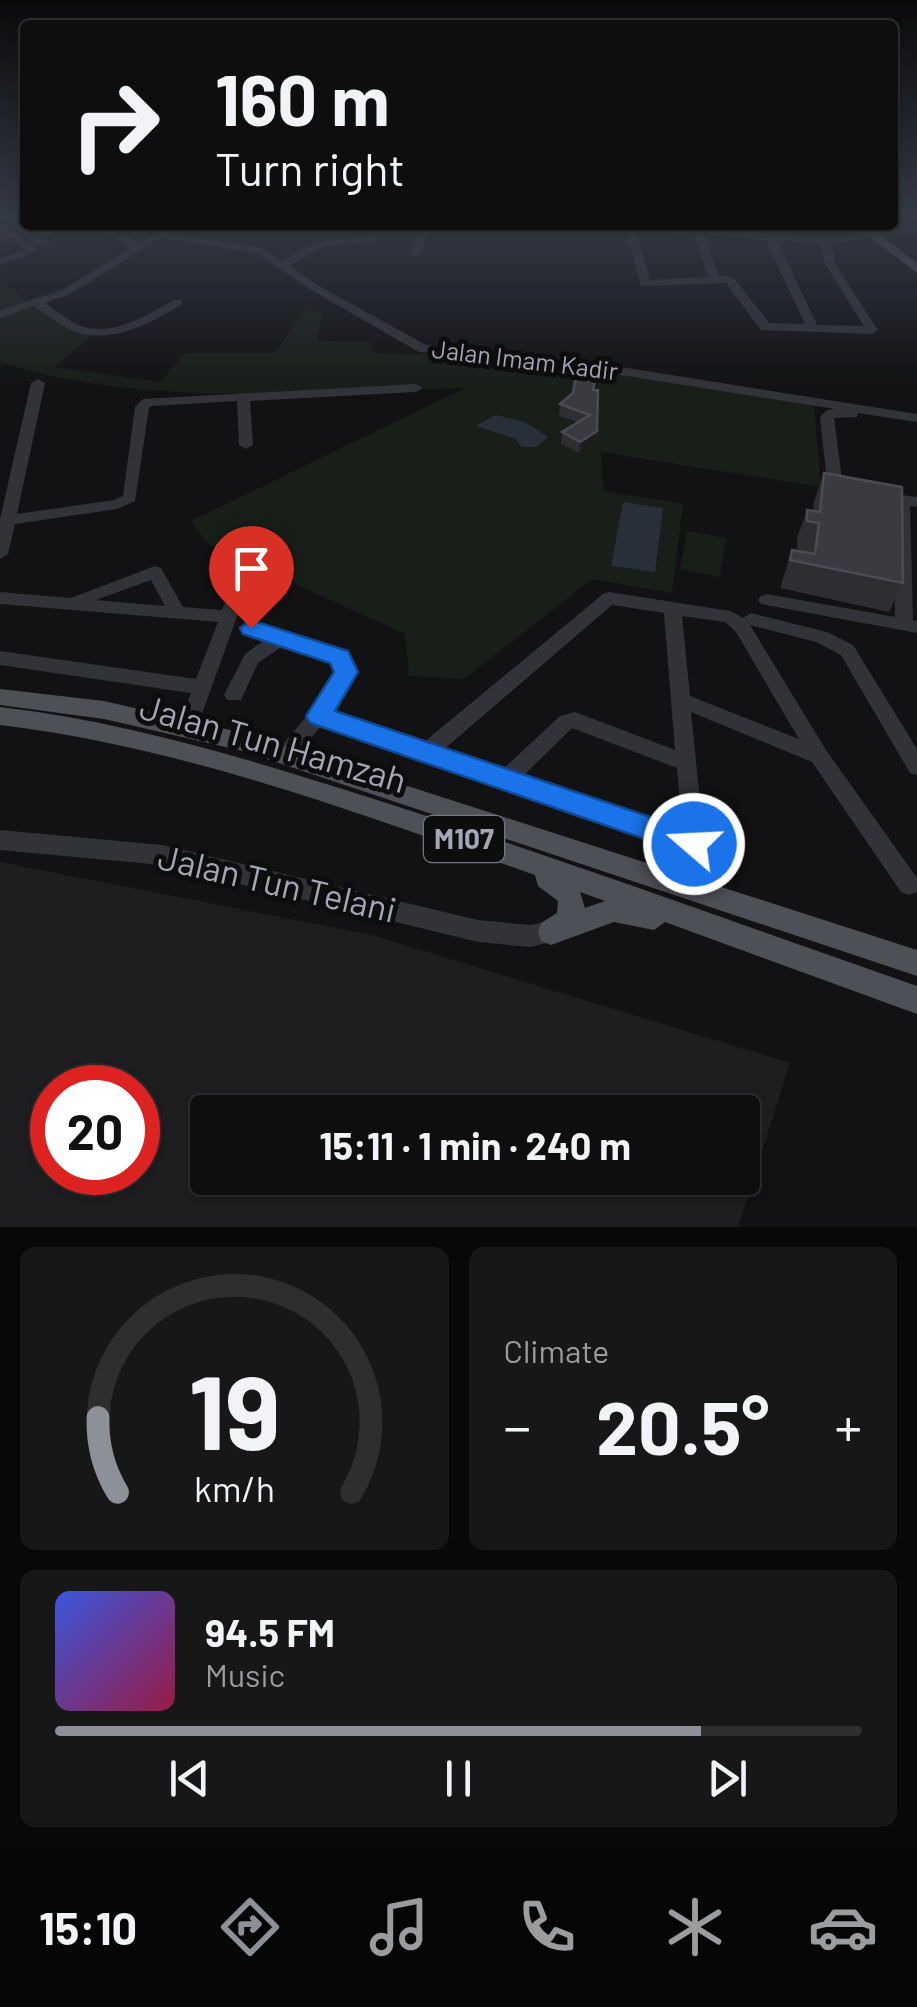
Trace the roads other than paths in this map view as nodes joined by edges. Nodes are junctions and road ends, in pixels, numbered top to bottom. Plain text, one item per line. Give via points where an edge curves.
1 (101, 272) edge
2 (295, 272) edge
3 (638, 272) edge
4 (712, 272) edge
5 (787, 272) edge
6 (835, 272) edge
7 (714, 278) junction
8 (178, 302) dead end
9 (37, 303) junction
10 (0, 314) edge
11 (814, 329) junction
12 (38, 383) dead end
13 (416, 388) dead end
14 (244, 396) junction
15 (917, 422) edge
16 (246, 444) dead end
17 (910, 501) edge
18 (7, 520) junction
19 (0, 554) edge
20 (244, 575) dead end
21 (0, 598) edge
22 (767, 600) dead end
23 (73, 602) junction
24 (672, 607) junction
25 (177, 612) junction
26 (229, 617) junction
27 (751, 619) dead end
28 (910, 626) edge
29 (251, 628) dead end
30 (281, 638) junction
31 (0, 658) edge
32 (202, 687) junction
33 (234, 694) dead end
34 (0, 697) edge
35 (681, 700) junction
36 (0, 716) edge
37 (319, 716) junction
38 (188, 728) junction
39 (429, 750) junction
40 (286, 756) junction
41 (819, 756) junction
42 (687, 762) junction
43 (917, 767) edge
44 (508, 778) junction
45 (414, 822) junction
46 (0, 840) edge
47 (694, 844) junction
48 (909, 885) dead end
49 (698, 890) junction
50 (551, 932) junction
51 (800, 960) junction
52 (917, 964) edge
53 (917, 1000) edge

1 - 9 street
2 - 15 street, Jalan Imam Kadir via 423,349 539,358
3 - 7 street via 649,285
4 - 7 street
5 - 11 street
6 - 11 street via 872,330
7 - 11 street via 734,281 765,327
8 - 9 street via 96,332 80,330
9 - 10 street
12 - 18 street
13 - 14 street
14 - 16 street
14 - 18 street via 146,402 130,498
15 - 17 street via 843,412 827,418 836,490
17 - 28 street
18 - 19 street
20 - 26 street
21 - 23 street
22 - 28 street
23 - 25 street
23 - 25 street via 154,572
24 - 35 street
24 - 39 street via 626,598 602,602
24 - 41 street via 737,621
25 - 26 street
26 - 32 street
27 - 43 street via 846,650
29 - 30 street
30 - 33 street via 251,659
30 - 37 street via 340,657 346,672
31 - 32 street
32 - 38 street
34 - 38 main road, Jalan Tun Hamzah / M107
35 - 41 street
35 - 42 street
36 - 45 main road, Jalan Tun Hamzah / M107 via 164,744
37 - 39 street
37 - 40 street
38 - 40 main road, Jalan Tun Hamzah / M107
39 - 44 street
40 - 49 main road, Jalan Tun Hamzah / M107
41 - 48 street
42 - 44 street via 574,720
42 - 47 street
44 - 47 street
45 - 50 main road via 567,889 573,909
45 - 51 main road, Jalan Tun Hamzah / M107
46 - 50 street, Jalan Tun Telani via 162,855 478,932
47 - 49 street
49 - 52 main road, Jalan Tun Hamzah / M107
50 - 51 main road via 631,910
51 - 53 main road, Jalan Tun Hamzah / M107

